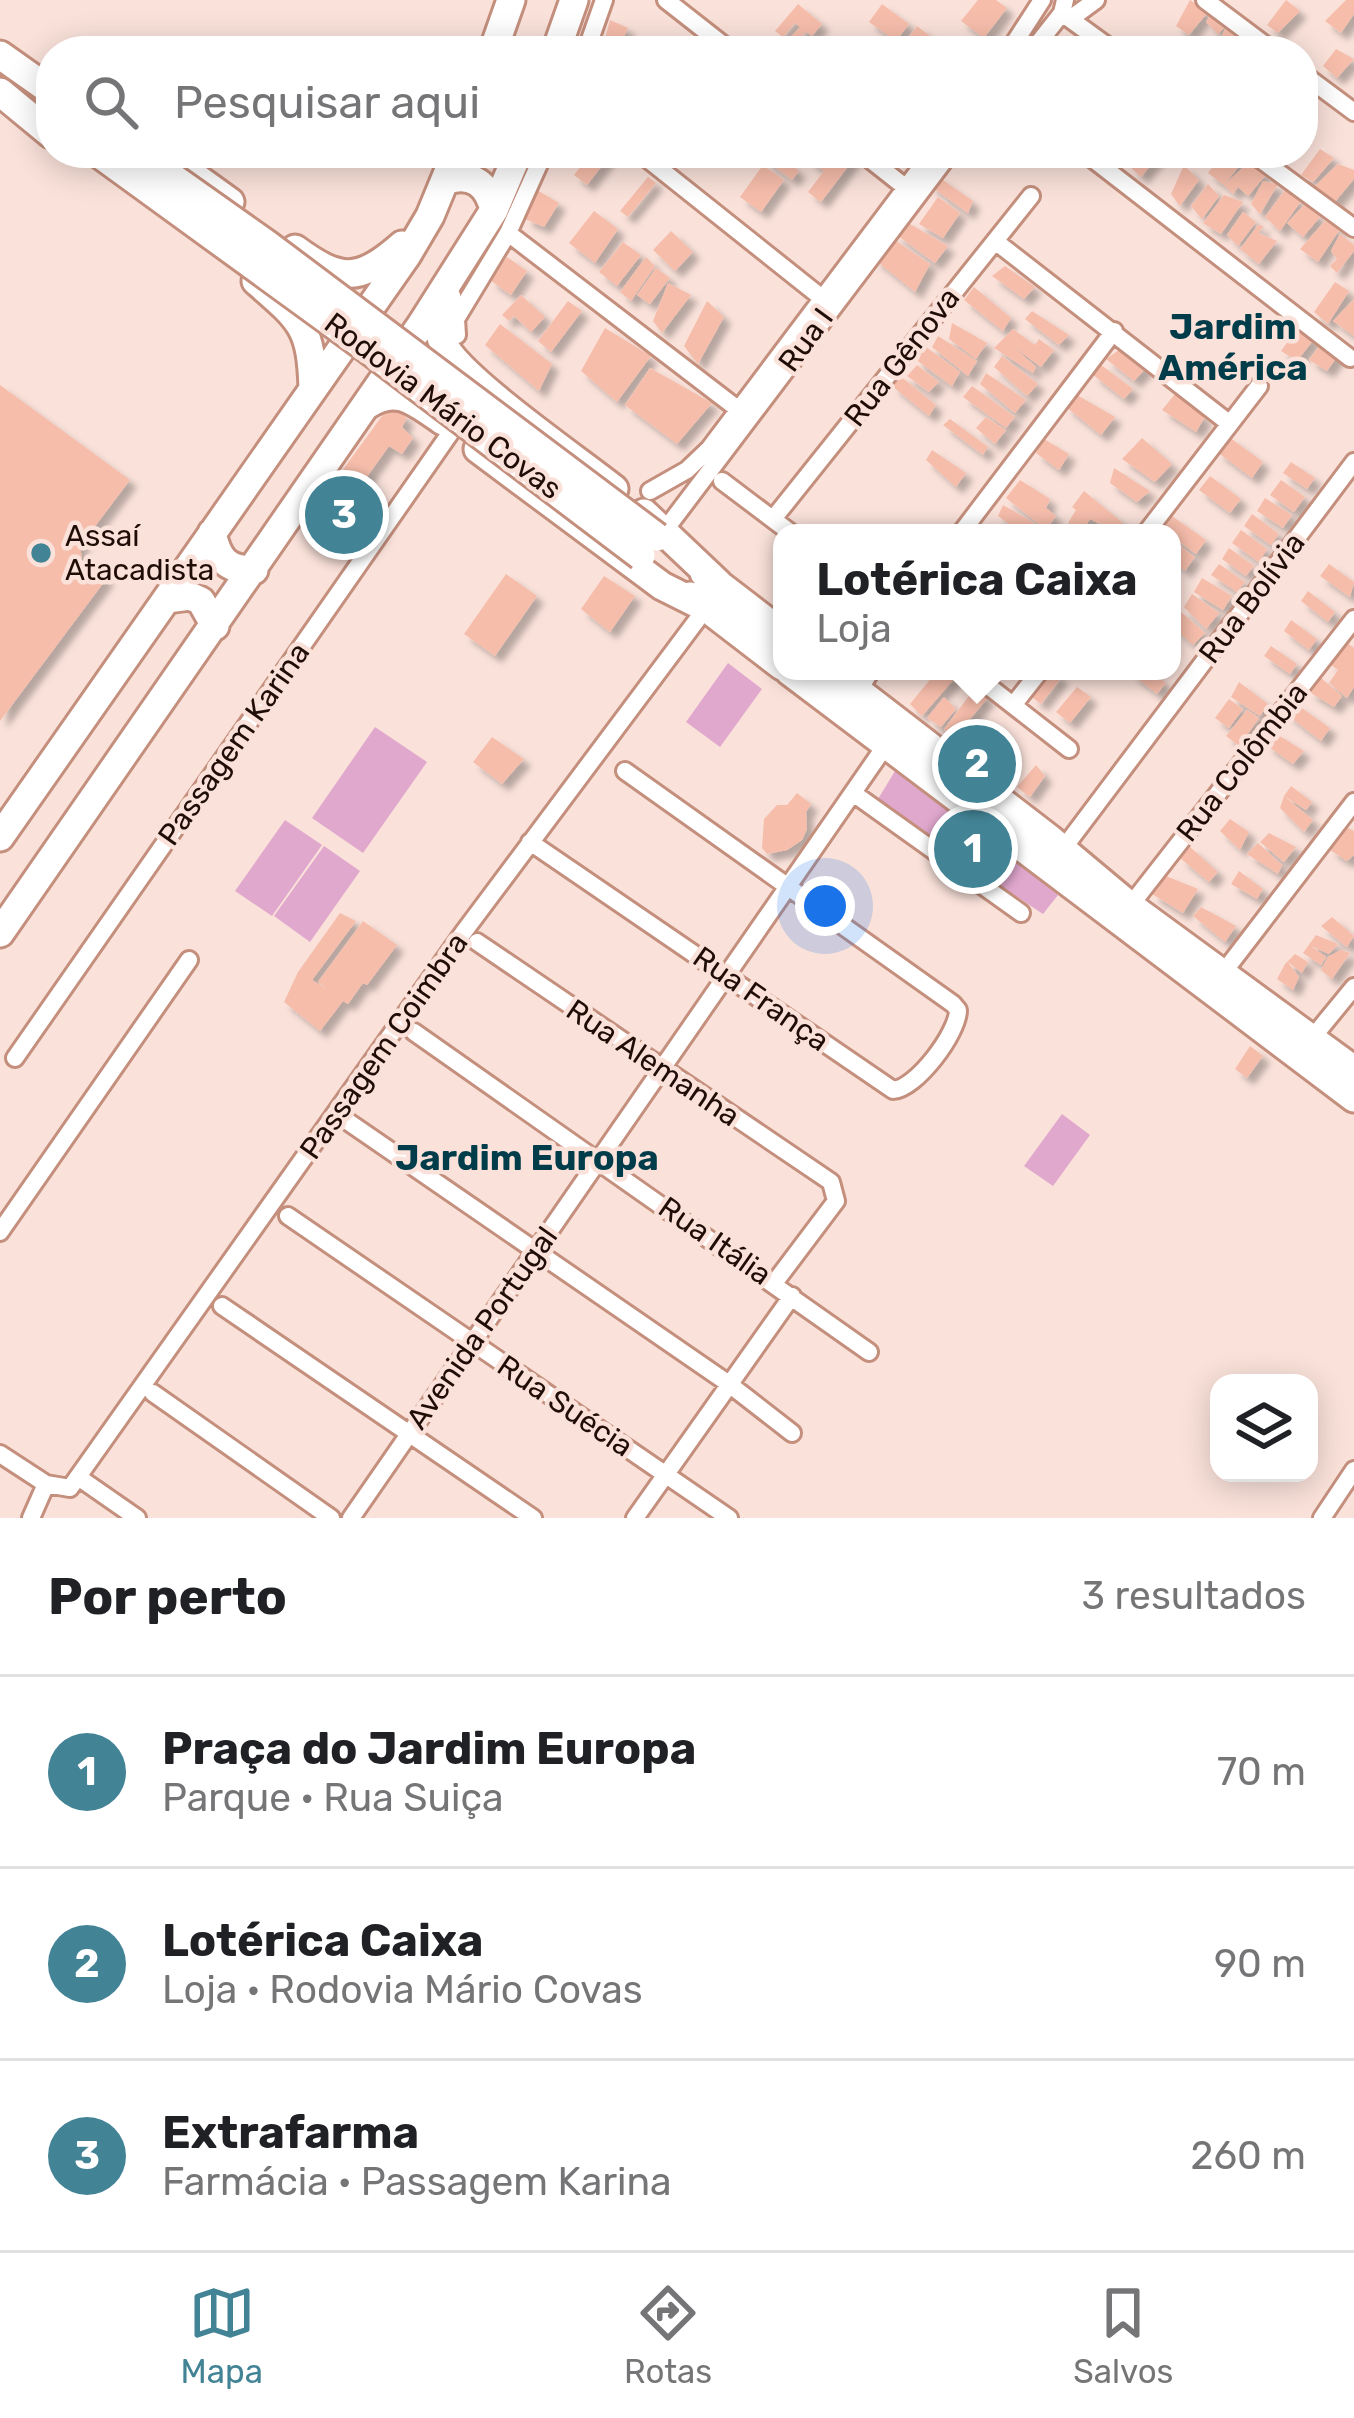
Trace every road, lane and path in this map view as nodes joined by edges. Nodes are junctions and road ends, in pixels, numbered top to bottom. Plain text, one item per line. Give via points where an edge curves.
1 (512, 0) edge
2 (574, 0) edge
3 (604, 0) edge
4 (666, 0) edge
5 (1042, 0) edge
6 (1096, 0) edge
7 (1205, 0) edge
8 (1066, 11) edge
9 (499, 36) edge
10 (561, 36) edge
11 (591, 36) edge
12 (712, 36) edge
13 (1019, 36) edge
14 (1045, 36) edge
15 (1096, 36) edge
16 (1253, 36) edge
17 (0, 52) edge
18 (36, 72) edge
19 (1318, 85) edge
20 (0, 88) edge
21 (36, 97) edge
22 (36, 108) edge
23 (1354, 112) edge
24 (98, 168) edge
25 (119, 168) edge
26 (159, 168) edge
27 (183, 168) edge
28 (451, 168) edge
29 (514, 168) edge
30 (535, 168) edge
31 (659, 168) edge
32 (881, 168) edge
33 (920, 168) edge
34 (938, 168) edge
35 (1104, 168) edge
36 (1272, 168) edge
37 (447, 180) junction
38 (905, 187) junction
39 (1031, 196) dead end
40 (430, 216) junction
41 (501, 222) junction
42 (1354, 228) edge
43 (994, 241) junction
44 (470, 248) junction
45 (822, 298) junction
46 (1114, 331) junction
47 (457, 335) dead end
48 (1350, 358) dead end
49 (1259, 386) dead end
50 (313, 389) junction
51 (363, 408) junction
52 (739, 410) junction
53 (1230, 424) junction
54 (453, 429) junction
55 (1354, 462) edge
56 (722, 481) dead end
57 (650, 491) dead end
58 (773, 519) junction
59 (779, 524) edge
60 (968, 524) edge
61 (1153, 524) edge
62 (212, 533) junction
63 (654, 541) junction
64 (254, 569) junction
65 (167, 598) junction
66 (708, 604) junction
67 (1354, 619) edge
68 (214, 626) junction
69 (773, 629) edge
70 (773, 659) edge
71 (803, 680) edge
72 (852, 680) edge
73 (982, 680) edge
74 (1033, 680) edge
75 (1015, 704) junction
76 (893, 735) junction
77 (1070, 749) dead end
78 (625, 771) dead end
79 (853, 793) junction
80 (1354, 802) edge
81 (0, 837) edge
82 (530, 842) junction
83 (1063, 850) junction
84 (789, 888) junction
85 (1130, 906) junction
86 (1021, 913) dead end
87 (0, 933) edge
88 (478, 942) dead end
89 (190, 960) dead end
90 (1223, 974) junction
91 (728, 976) junction
92 (1354, 987) edge
93 (414, 1032) dead end
94 (1312, 1037) junction
95 (16, 1058) dead end
96 (662, 1070) junction
97 (1354, 1070) edge
98 (1354, 1098) edge
99 (347, 1120) dead end
100 (599, 1160) junction
101 (288, 1216) dead end
102 (0, 1232) edge
103 (536, 1250) junction
104 (775, 1282) junction
105 (792, 1295) junction
106 (222, 1306) dead end
107 (471, 1343) junction
108 (869, 1352) dead end
109 (729, 1384) junction
110 (153, 1393) dead end
111 (792, 1433) dead end
112 (408, 1434) junction
113 (0, 1454) edge
114 (1354, 1470) edge
115 (665, 1473) junction
116 (78, 1477) junction
117 (46, 1484) junction
118 (31, 1518) edge
119 (137, 1518) edge
120 (331, 1518) edge
121 (351, 1518) edge
122 (533, 1518) edge
123 (635, 1518) edge
124 (729, 1518) edge
125 (1322, 1518) edge

1 - 9 main road
2 - 10 main road
3 - 11 street
4 - 12 street
5 - 13 street
6 - 8 street
7 - 16 street
8 - 14 street
8 - 15 street
17 - 18 main road
17 - 21 main road
19 - 23 street
20 - 22 main road
24 - 50 main road via 295,314 312,350
25 - 63 main road, Rodovia Mário Covas, bridge via 362,345
26 - 63 main road, Rodovia Mário Covas, bridge
27 - 40 main road via 340,274 379,264
28 - 37 main road
29 - 41 main road
30 - 41 street
31 - 45 street
32 - 38 street
33 - 38 street
34 - 63 street, Rua I
35 - 48 street
36 - 42 street
37 - 40 main road
37 - 41 main road via 477,181
38 - 45 street
39 - 43 street, Rua Gênova
40 - 50 main road
41 - 44 main road
41 - 47 street via 456,319
41 - 52 street
43 - 46 street
43 - 58 street, Rua Gênova
44 - 51 main road
44 - 63 main road via 440,316 449,355
45 - 52 street
46 - 53 street
46 - 60 street
49 - 53 street
50 - 62 main road
51 - 54 main road via 396,393
51 - 64 main road
52 - 57 street via 698,461
53 - 61 street
54 - 66 main road via 662,586
54 - 95 street, Passagem Karina
55 - 83 street, Rua Bolívia
56 - 58 street
58 - 59 street
62 - 64 main road via 224,564
62 - 65 main road
63 - 66 main road, Rodovia Mário Covas
64 - 68 main road
65 - 68 main road via 201,601
65 - 81 main road
66 - 69 main road, Rodovia Mário Covas
66 - 70 main road, Rodovia Mário Covas
66 - 82 street, Passagem Coimbra
67 - 85 street, Rua Colômbia
68 - 87 main road
71 - 76 main road, Rodovia Mário Covas
72 - 76 main road, Rodovia Mário Covas
73 - 75 street
74 - 75 street
75 - 77 street
76 - 79 street, Avenida Portugal
76 - 83 main road, Rodovia Mário Covas
76 - 98 main road, Rodovia Mário Covas
78 - 84 street
79 - 84 street, Avenida Portugal
79 - 86 street
80 - 90 street
82 - 91 street, Rua França
82 - 116 street, Passagem Coimbra
83 - 85 main road, Rodovia Mário Covas
84 - 91 street, Avenida Portugal
84 - 91 street, Rua França via 953,1004 956,1026 913,1083 893,1090
85 - 90 main road, Rodovia Mário Covas
88 - 96 street, Rua Alemanha
89 - 102 street
90 - 94 main road, Rodovia Mário Covas
91 - 96 street, Avenida Portugal
92 - 94 street
93 - 100 street, Rua Itália
94 - 97 main road, Rodovia Mário Covas
96 - 100 street, Avenida Portugal
96 - 104 street, Rua Alemanha via 830,1181 836,1201
99 - 103 street
100 - 103 street, Avenida Portugal
100 - 104 street, Rua Itália
101 - 107 street, Rua Suécia
103 - 107 street, Avenida Portugal
103 - 109 street
104 - 105 street, Rua Itália
105 - 108 street
105 - 109 street, Rua Itália
106 - 112 street
107 - 112 street, Avenida Portugal
107 - 115 street, Rua Suécia
109 - 111 street
109 - 115 street, Rua Itália
110 - 120 street
112 - 121 street, Avenida Portugal
112 - 122 street
113 - 117 street
114 - 125 street
115 - 123 street, Rua Itália
115 - 124 street, Rua Suécia
116 - 117 street via 70,1488
116 - 119 street
117 - 118 street

